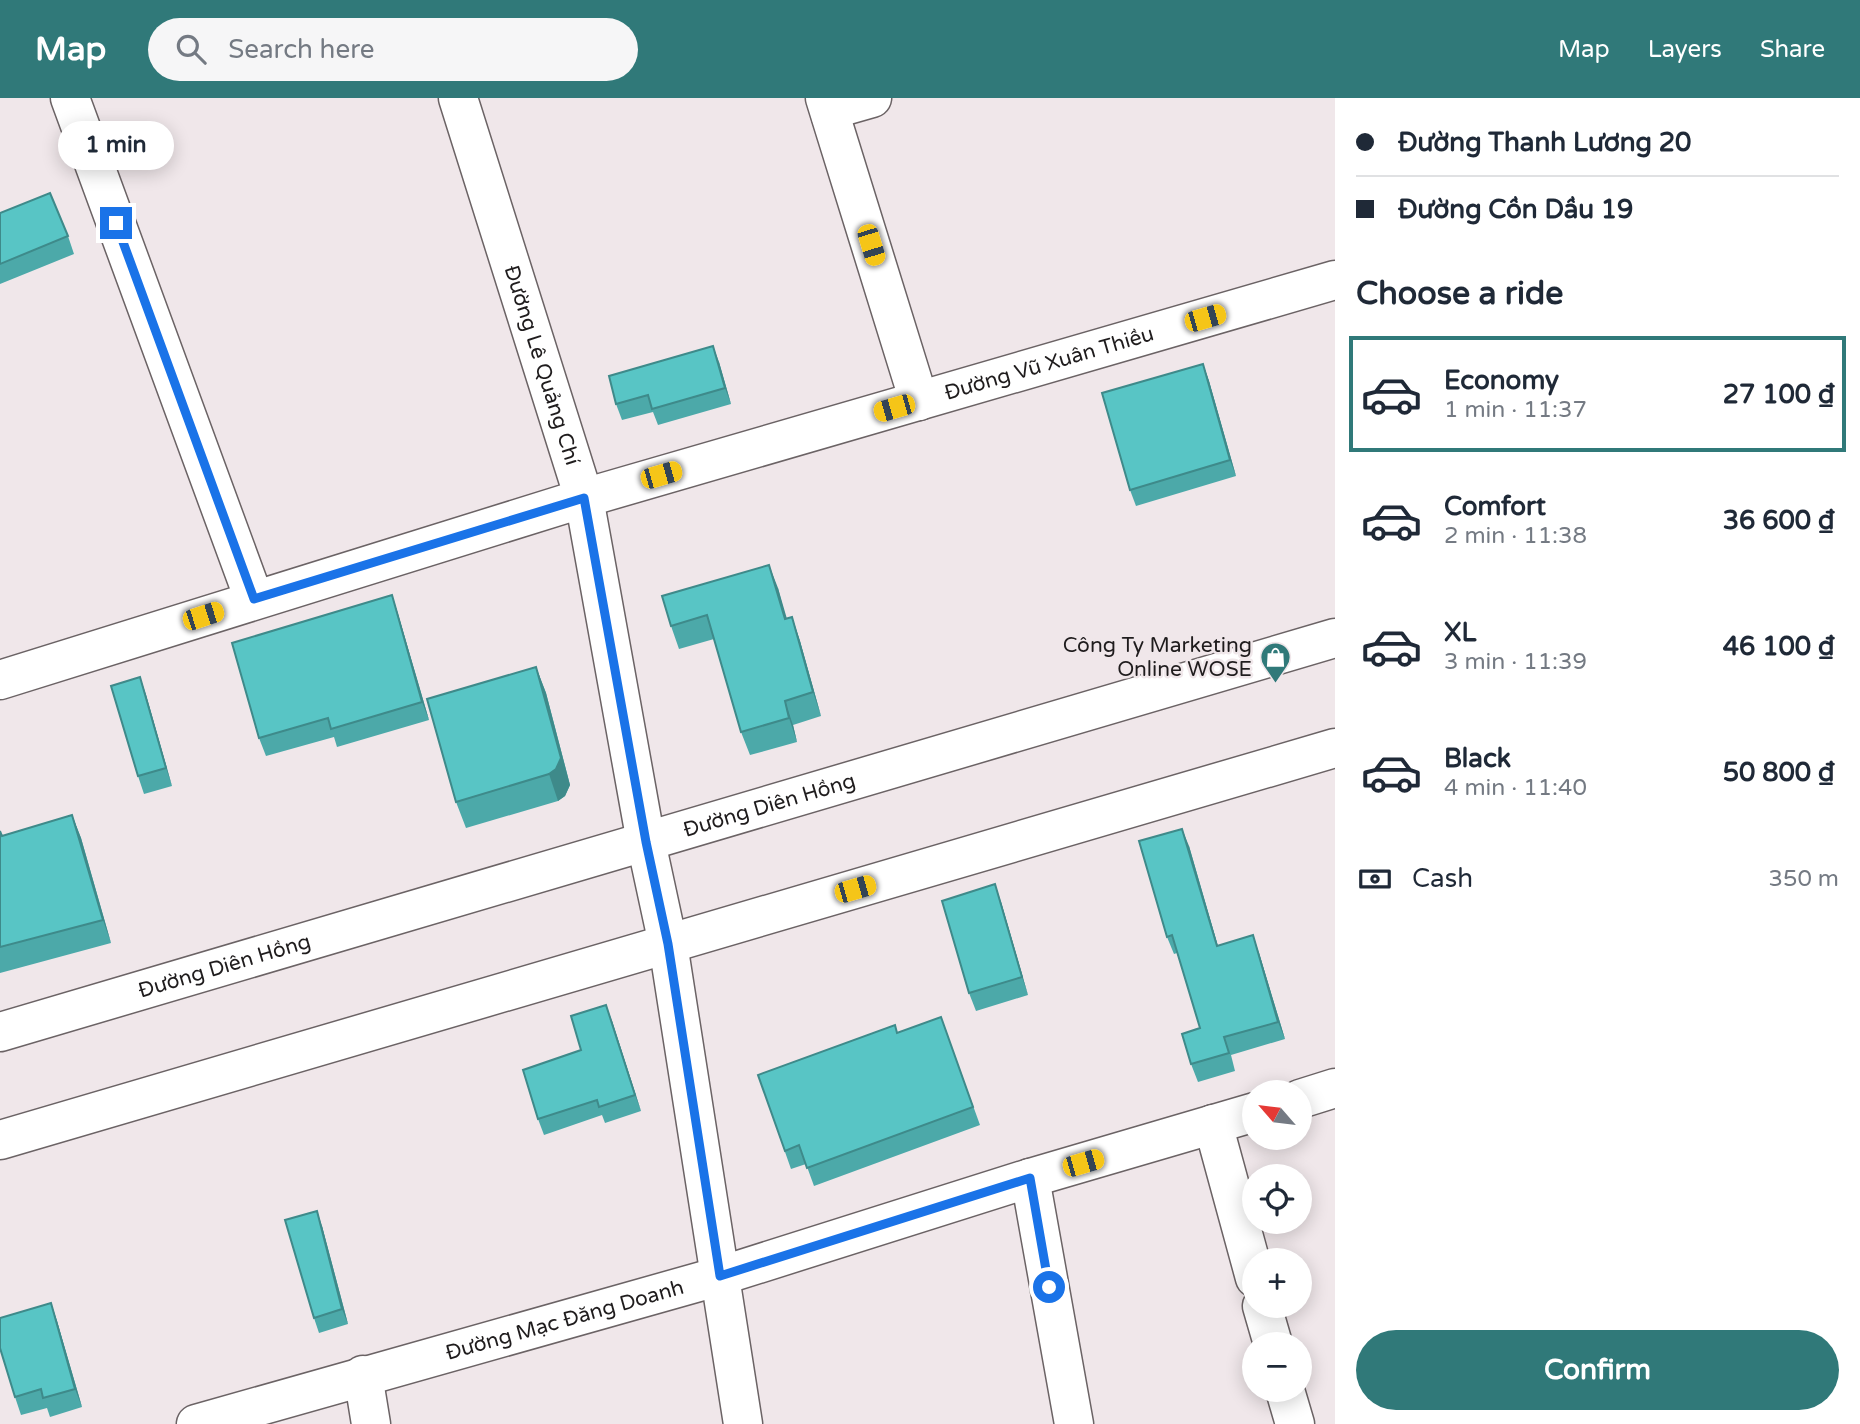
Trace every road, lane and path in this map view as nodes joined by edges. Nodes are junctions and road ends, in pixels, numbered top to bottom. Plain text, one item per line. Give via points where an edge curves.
1 (69, 98) edge
2 (458, 98) edge
3 (872, 98) edge
4 (828, 107) edge
5 (1335, 280) edge
6 (919, 401) junction
7 (584, 498) junction
8 (254, 599) junction
9 (1335, 638) edge
10 (0, 680) edge
11 (1335, 748) edge
12 (646, 842) junction
13 (668, 944) junction
14 (0, 1032) edge
15 (1335, 1088) edge
16 (1312, 1095) edge
17 (1242, 1116) edge
18 (1213, 1124) junction
19 (0, 1140) edge
20 (1030, 1178) junction
21 (1247, 1248) edge
22 (720, 1276) junction
23 (363, 1375) junction
24 (1288, 1402) edge
25 (196, 1424) edge
26 (371, 1424) edge
27 (743, 1424) edge
28 (1074, 1424) edge
29 (1294, 1424) edge

1 - 8 street
2 - 7 street, Đường Lê Quảng Chí
3 - 4 street
4 - 6 street
5 - 6 street, Đường Vũ Xuân Thiều
6 - 7 street, Đường Vũ Xuân Thiều
7 - 8 street, Đường Vũ Xuân Thiều
7 - 12 street, Đường Lê Quảng Chí
8 - 10 street, Đường Vũ Xuân Thiều
9 - 12 street, Đường Diên Hồng
11 - 13 street
12 - 13 street, Đường Lê Quảng Chí
12 - 14 street, Đường Diên Hồng
13 - 19 street
13 - 22 street, Đường Lê Quảng Chí
15 - 16 street
17 - 18 street, Đường Mạc Đăng Doanh
18 - 20 street, Đường Mạc Đăng Doanh
18 - 21 street
20 - 22 street, Đường Mạc Đăng Doanh
20 - 28 street
22 - 23 street, Đường Mạc Đăng Doanh
22 - 27 street, Đường Lê Quảng Chí
23 - 25 street, Đường Mạc Đăng Doanh
23 - 26 street
24 - 29 street

